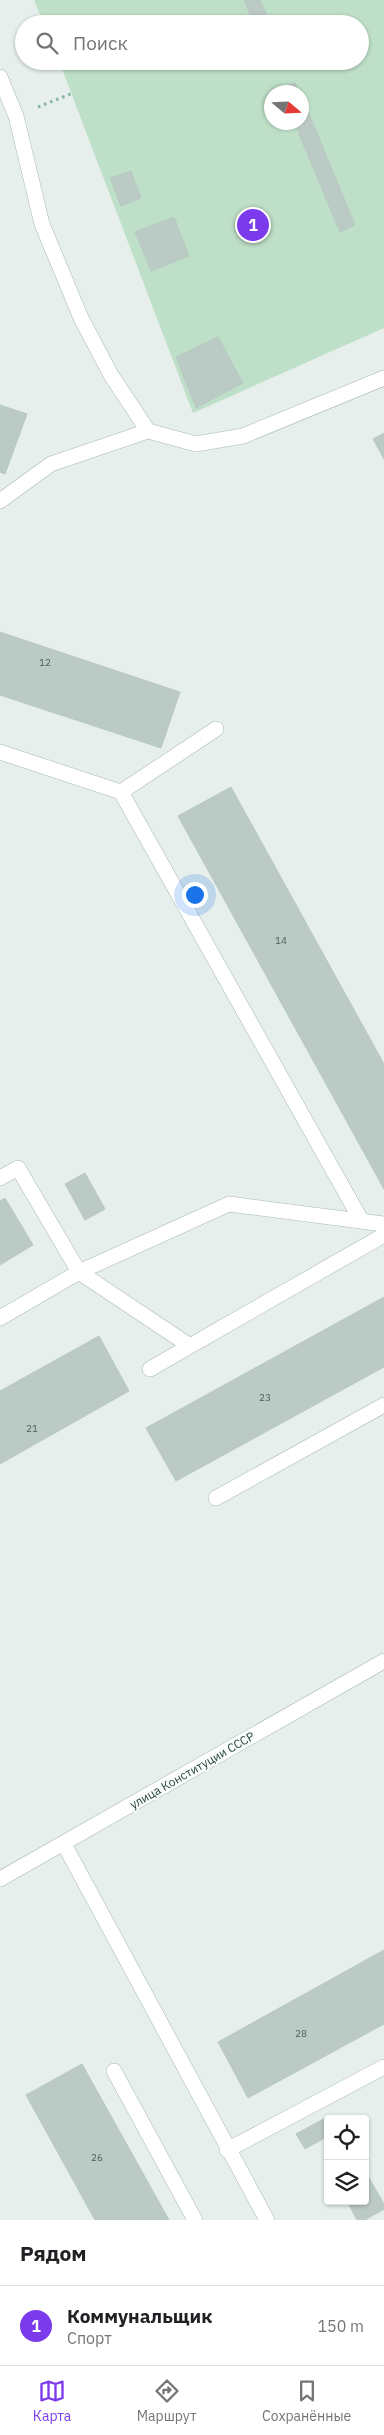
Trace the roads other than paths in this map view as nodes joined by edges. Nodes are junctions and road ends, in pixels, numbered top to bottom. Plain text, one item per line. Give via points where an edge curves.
1 (0, 77) edge
2 (384, 378) edge
3 (148, 431) junction
4 (0, 500) edge
5 (216, 729) dead end
6 (0, 752) edge
7 (121, 792) junction
8 (0, 1178) edge
9 (361, 1220) junction
10 (384, 1224) edge
11 (384, 1235) edge
12 (79, 1272) junction
13 (0, 1318) edge
14 (190, 1346) junction
15 (150, 1369) dead end
16 (384, 1405) edge
17 (216, 1498) dead end
18 (384, 1661) edge
19 (64, 1844) junction
20 (0, 1879) edge
21 (384, 2067) edge
22 (114, 2071) dead end
23 (227, 2150) junction
24 (195, 2220) edge
25 (267, 2220) edge

1 - 3 street via 16,116 42,224 81,318 111,375
2 - 3 street via 243,436 196,444
3 - 4 street via 51,464
5 - 7 street
6 - 7 street
7 - 9 street
8 - 12 street via 18,1168
9 - 10 street
9 - 12 street via 229,1204
11 - 14 street
12 - 13 street
12 - 14 street
14 - 15 street
16 - 17 street
18 - 19 street, улица Конституции СССР
19 - 20 street, улица Конституции СССР
19 - 23 street
21 - 23 street
22 - 24 street
23 - 25 street

